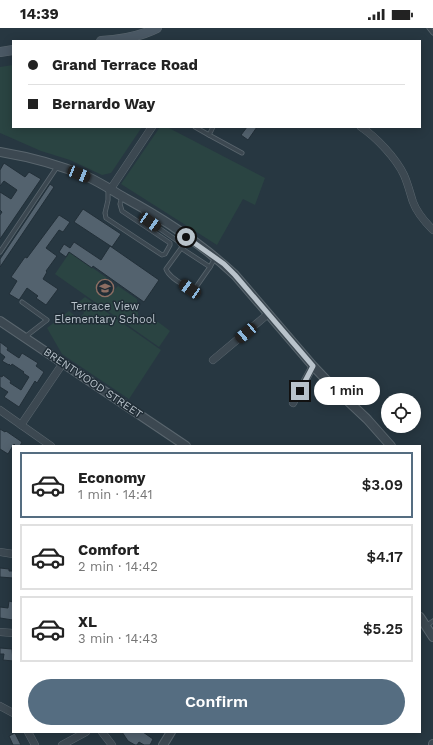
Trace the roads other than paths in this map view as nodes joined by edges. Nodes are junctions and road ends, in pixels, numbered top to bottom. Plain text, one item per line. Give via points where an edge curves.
1 (157, 28) edge
2 (429, 28) edge
3 (433, 31) edge
4 (110, 40) edge
5 (12, 50) edge
6 (0, 52) edge
7 (151, 128) edge
8 (197, 128) edge
9 (212, 128) edge
10 (362, 128) edge
11 (209, 135) junction
12 (0, 152) edge
13 (242, 153) dead end
14 (58, 166) junction
15 (109, 189) junction
16 (122, 196) junction
17 (140, 206) junction
18 (433, 230) edge
19 (186, 237) junction
20 (181, 246) junction
21 (0, 252) edge
22 (215, 258) junction
23 (210, 267) junction
24 (22, 302) dead end
25 (268, 314) junction
26 (0, 321) edge
27 (25, 337) junction
28 (213, 360) dead end
29 (63, 363) junction
30 (313, 366) junction
31 (293, 403) dead end
32 (0, 410) edge
33 (21, 425) junction
34 (50, 445) edge
35 (185, 445) edge
36 (390, 445) edge
37 (0, 552) edge
38 (12, 554) edge
39 (421, 618) edge
40 (433, 621) edge
41 (426, 626) junction
42 (0, 632) edge
43 (12, 634) edge
44 (433, 637) edge
45 (0, 706) edge
46 (12, 712) edge
47 (29, 733) edge
48 (84, 733) edge
49 (103, 733) edge
50 (170, 733) edge
51 (35, 745) edge
52 (62, 745) edge
53 (112, 745) edge
54 (163, 745) edge

1 - 4 main road via 129,38
2 - 3 lane
5 - 6 main road
7 - 15 street
8 - 11 lane
9 - 11 lane
10 - 18 street via 378,141 398,165 418,212
11 - 13 lane
12 - 14 street
14 - 15 street
14 - 21 lane
15 - 16 street
15 - 16 lane via 106,218 164,254 170,242 122,211
16 - 17 street
17 - 19 street
17 - 20 lane via 146,218
19 - 20 lane
19 - 22 street
20 - 23 lane
20 - 23 lane via 166,269 169,275 194,290
22 - 23 lane
22 - 25 street via 235,275
24 - 27 lane via 47,320
25 - 28 street
25 - 30 street
26 - 27 street, BRENTWOOD STREET
27 - 29 street, BRENTWOOD STREET
29 - 33 street
29 - 35 street, BRENTWOOD STREET
30 - 31 street
30 - 36 street
32 - 33 street
33 - 34 street
37 - 38 street
39 - 41 street
40 - 41 lane
41 - 44 street
42 - 43 street
45 - 46 street
47 - 51 street
48 - 52 street
49 - 53 street
50 - 54 street

